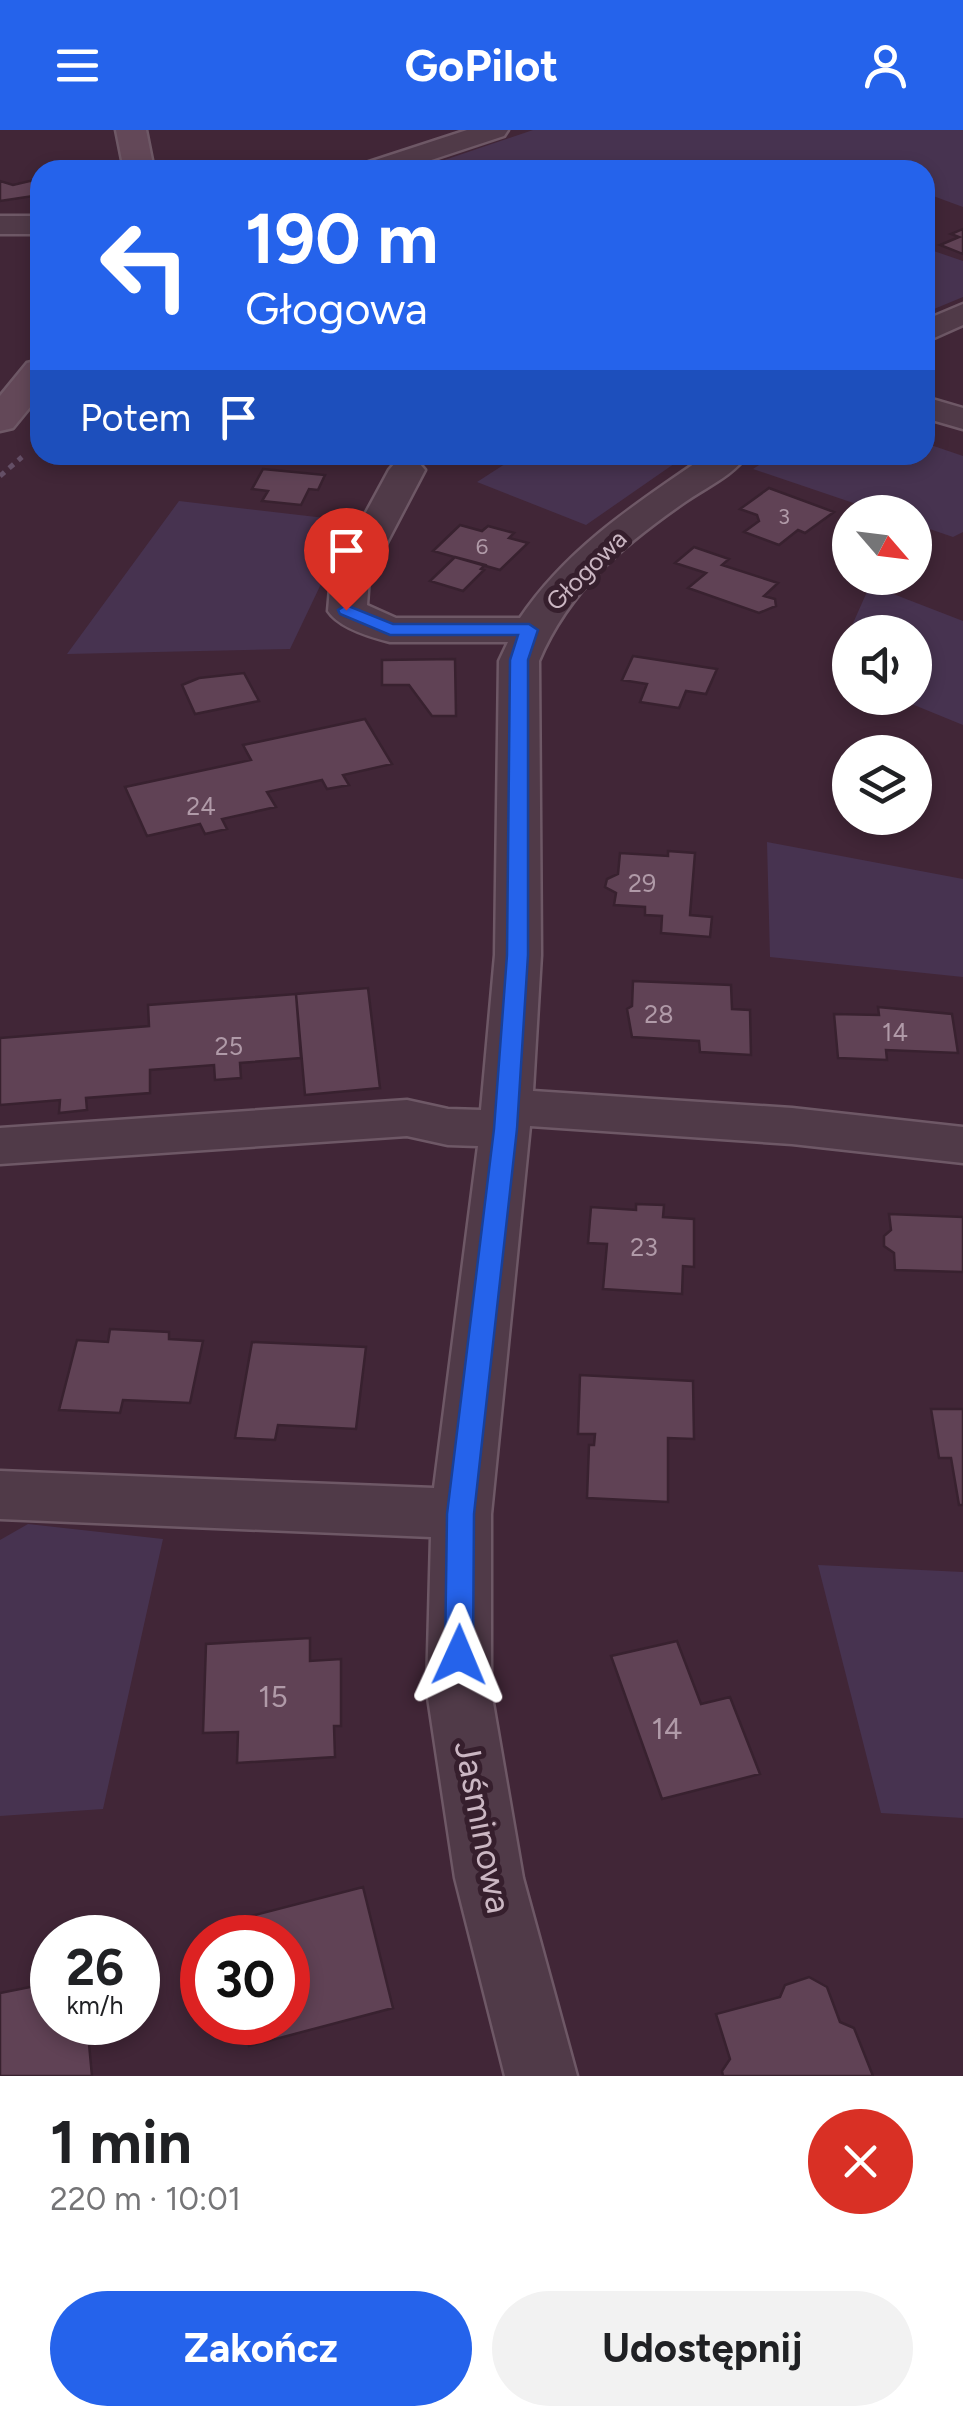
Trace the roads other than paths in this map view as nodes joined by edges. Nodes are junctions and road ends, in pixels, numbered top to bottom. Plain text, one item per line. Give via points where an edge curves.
1 (132, 130) edge
2 (494, 130) edge
3 (137, 160) edge
4 (403, 160) edge
5 (0, 224) edge
6 (30, 224) edge
7 (963, 313) edge
8 (935, 327) edge
9 (30, 383) edge
10 (935, 409) edge
11 (963, 419) edge
12 (0, 420) edge
13 (716, 465) edge
14 (407, 470) dead end
15 (529, 630) junction
16 (506, 1118) junction
17 (963, 1145) edge
18 (0, 1146) edge
19 (0, 1495) edge
20 (460, 1514) junction
21 (542, 2076) edge

1 - 3 street
2 - 4 street
5 - 6 street
7 - 8 street
9 - 12 street
10 - 11 street
13 - 15 street, Głogowa via 605,545
14 - 15 street, Głogowa via 350,578 346,610 390,630
15 - 16 street, Jaśminowa via 519,660 518,955
16 - 17 street via 792,1126
16 - 18 street via 448,1127 407,1118
16 - 20 street, Jaśminowa
19 - 20 street
20 - 21 street, Jaśminowa via 458,1691 489,1878

